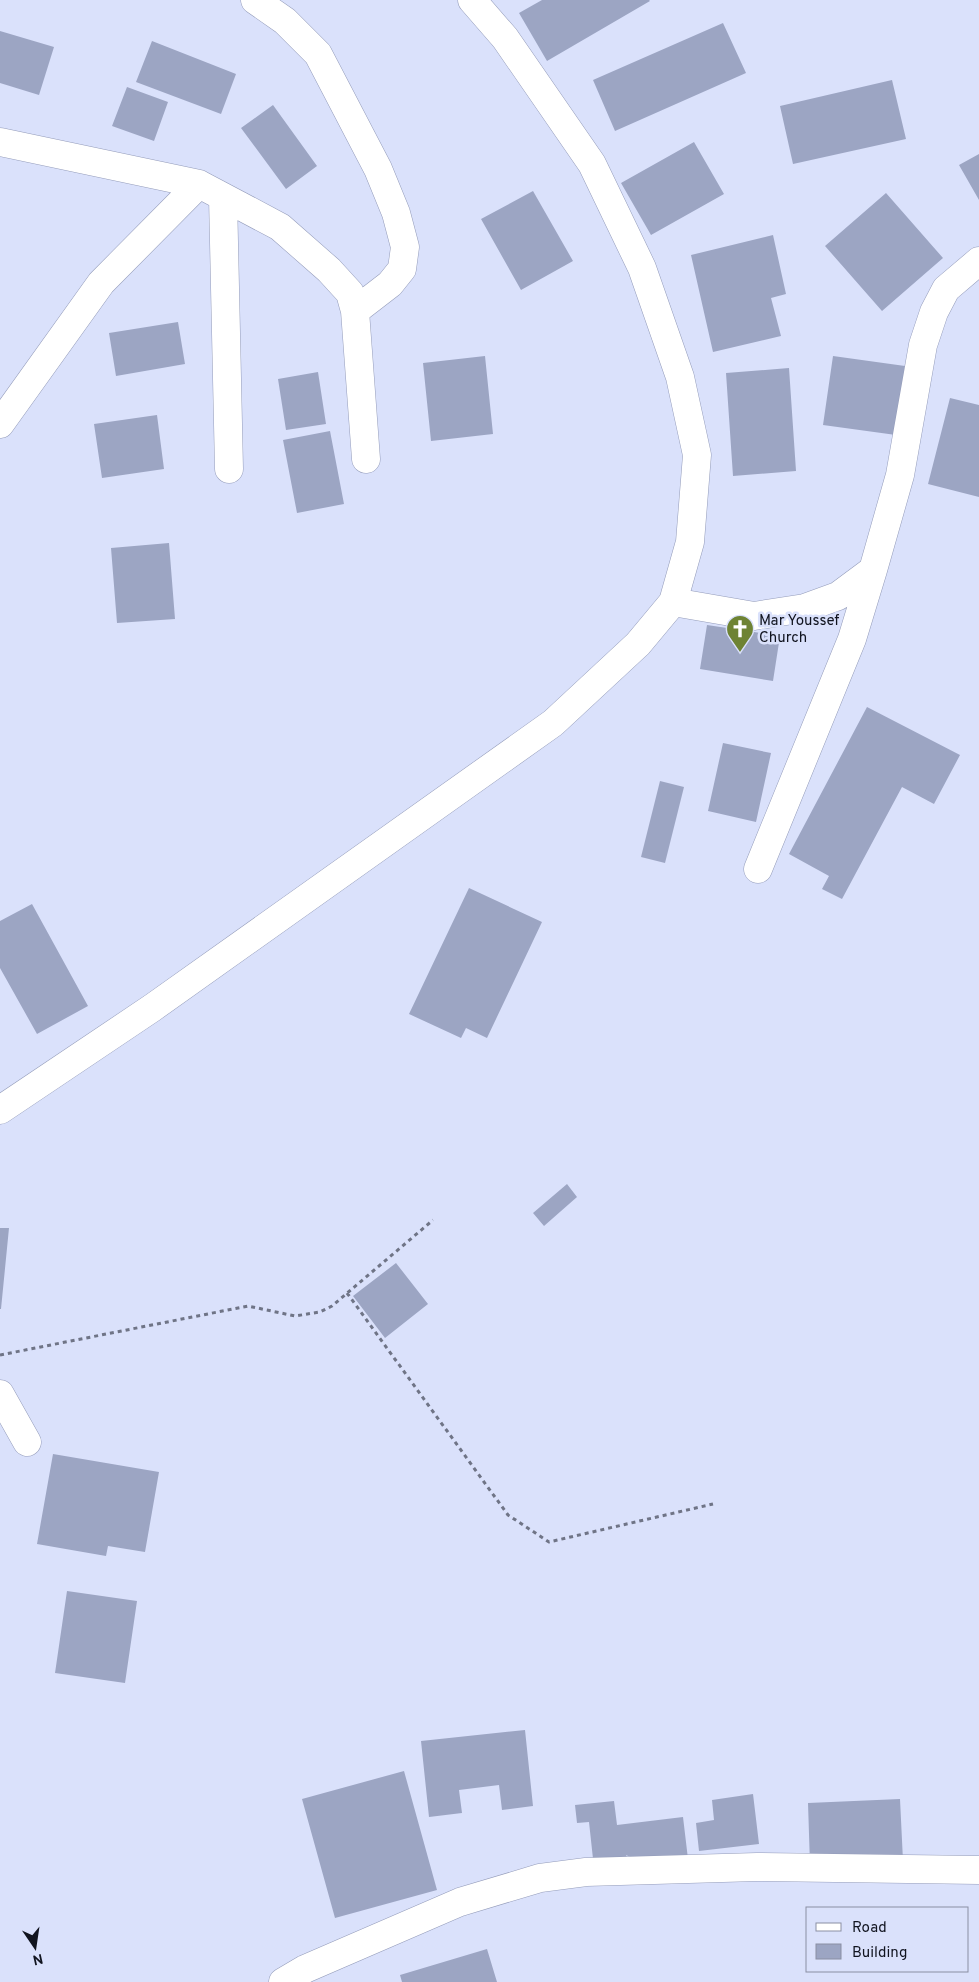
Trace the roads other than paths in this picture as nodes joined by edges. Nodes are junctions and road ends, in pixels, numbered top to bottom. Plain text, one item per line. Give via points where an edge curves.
1 (255, 0) edge
2 (472, 0) edge
3 (0, 142) edge
4 (199, 184) junction
5 (223, 198) junction
6 (979, 261) edge
7 (355, 311) junction
8 (0, 424) edge
9 (366, 459) dead end
10 (230, 469) dead end
11 (874, 570) junction
12 (673, 602) junction
13 (758, 870) dead end
14 (0, 1110) edge
15 (0, 1394) edge
16 (27, 1442) dead end
17 (979, 1870) edge
18 (283, 1982) edge

1 - 7 street via 285,21 318,54 373,160 396,213 405,247 402,269 390,284
2 - 12 street via 505,38 592,164 642,268 680,377 697,455 690,542
3 - 4 street
4 - 5 street
4 - 8 street via 101,283
5 - 7 street via 280,227 350,293
5 - 10 street
6 - 11 street via 946,288 923,344 900,475
7 - 9 street
11 - 12 street via 838,596 806,608 754,616
11 - 13 street via 852,639
12 - 14 street via 638,644 554,723 152,1008
15 - 16 street
17 - 18 street via 758,1867 586,1872 540,1878 460,1902 305,1969

